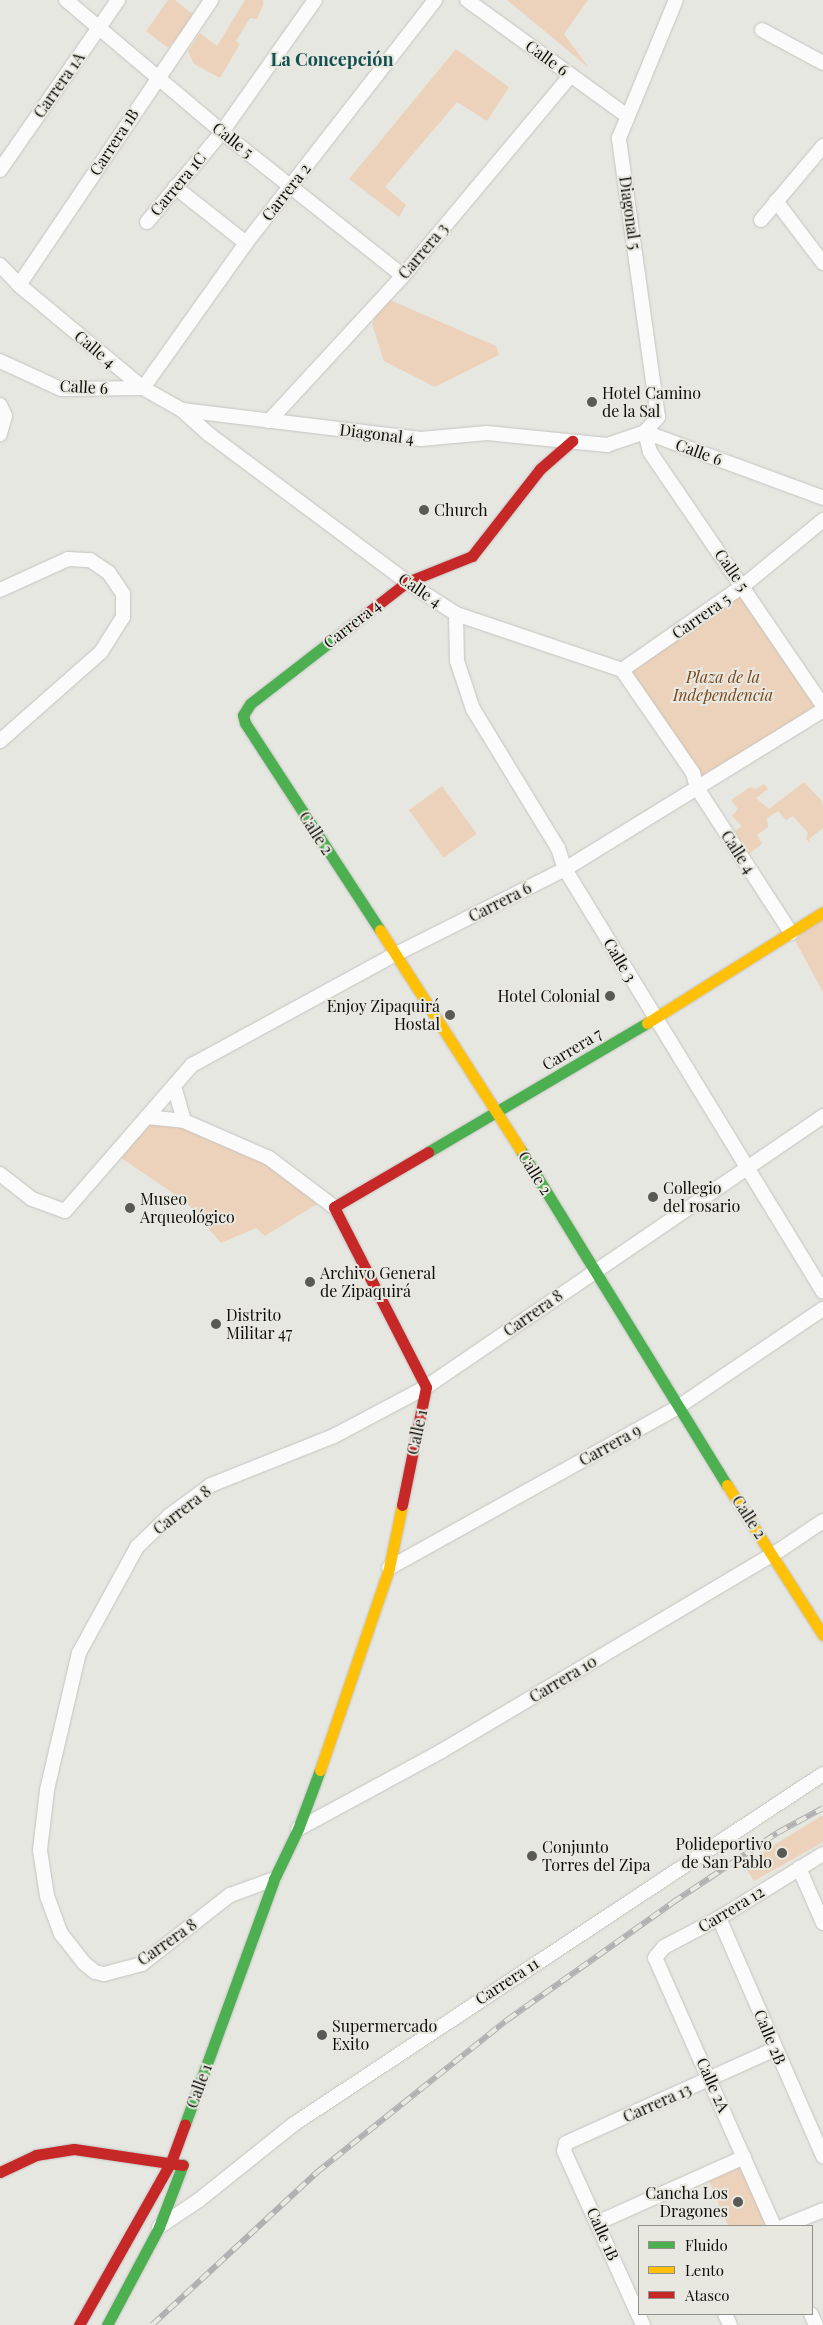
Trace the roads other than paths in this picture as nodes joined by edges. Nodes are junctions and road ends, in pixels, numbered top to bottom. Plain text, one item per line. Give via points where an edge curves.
1 (66, 0) edge
2 (118, 0) edge
3 (210, 0) edge
4 (315, 0) edge
5 (435, 0) edge
6 (466, 0) edge
7 (676, 0) edge
8 (98, 28) junction
9 (762, 30) dead end
10 (823, 62) edge
11 (571, 75) junction
12 (157, 76) junction
13 (627, 116) junction
14 (222, 132) junction
15 (823, 146) edge
16 (0, 170) edge
17 (292, 185) junction
18 (175, 187) junction
19 (776, 201) junction
20 (761, 220) dead end
21 (147, 222) dead end
22 (246, 243) junction
23 (823, 263) edge
24 (0, 265) edge
25 (402, 276) junction
26 (19, 285) junction
27 (0, 361) edge
28 (142, 388) junction
29 (0, 405) edge
30 (182, 410) junction
31 (269, 420) junction
32 (645, 432) junction
33 (0, 434) edge
34 (572, 441) junction
35 (823, 498) edge
36 (823, 520) edge
37 (407, 582) junction
38 (743, 586) junction
39 (0, 590) edge
40 (456, 614) junction
41 (622, 670) junction
42 (823, 706) edge
43 (823, 710) edge
44 (243, 715) joint
45 (0, 741) edge
46 (696, 788) junction
47 (565, 869) junction
48 (823, 912) edge
49 (791, 933) junction
50 (396, 954) junction
51 (656, 1018) junction
52 (174, 1086) junction
53 (498, 1112) junction
54 (823, 1116) edge
55 (147, 1117) junction
56 (184, 1121) junction
57 (746, 1170) junction
58 (0, 1174) edge
59 (334, 1206) junction
60 (595, 1270) junction
61 (823, 1292) edge
62 (823, 1309) edge
63 (426, 1387) junction
64 (678, 1408) junction
65 (823, 1520) edge
66 (774, 1554) junction
67 (388, 1568) junction
68 (823, 1636) edge
69 (823, 1774) edge
70 (297, 1833) junction
71 (823, 1854) edge
72 (799, 1868) junction
73 (274, 1879) junction
74 (719, 1918) junction
75 (823, 1923) edge
76 (664, 1947) joint
77 (775, 2049) junction
78 (710, 2080) junction
79 (819, 2134) edge
80 (566, 2143) joint
81 (823, 2156) edge
82 (744, 2157) junction
83 (171, 2162) junction
84 (183, 2165) junction
85 (0, 2172) edge
86 (164, 2180) junction
87 (173, 2192) junction
88 (199, 2200) junction
89 (823, 2210) edge
90 (599, 2222) junction
91 (774, 2225) edge
92 (786, 2225) edge
93 (158, 2227) junction
94 (635, 2292) edge
95 (638, 2304) edge
96 (79, 2325) edge
97 (107, 2325) edge

1 - 8 street, Calle 5
2 - 8 street, Carrera 1A
3 - 12 street, Carrera 1B
4 - 14 street, Carrera 1C
5 - 17 street, Carrera 2
6 - 11 street, Calle 6
7 - 13 street, Diagonal 5
8 - 12 street, Calle 5
8 - 16 street, Carrera 1A
9 - 10 street
11 - 13 street, Calle 6
11 - 25 street, Carrera 3
12 - 14 street, Calle 5
12 - 26 street, Carrera 1B
13 - 32 street, Diagonal 5 via 619,138 658,417
14 - 17 street, Calle 5
14 - 18 street, Carrera 1C
15 - 19 street
17 - 22 street, Carrera 2
17 - 25 street, Calle 5
18 - 21 street, Carrera 1C
18 - 22 street
19 - 20 street
19 - 23 street
22 - 28 street, Carrera 2
24 - 26 street, Calle 4
25 - 31 street, Carrera 3
26 - 28 street, Calle 4
27 - 28 street, Calle 6 via 61,388
28 - 30 street, Calle 4
29 - 33 street via 5,416
30 - 31 street, Diagonal 4
30 - 37 street, Calle 4 via 210,435
31 - 34 street, Diagonal 4 via 421,439 487,433
32 - 34 street via 607,445
32 - 35 street, Calle 6
32 - 38 street, Calle 5 via 650,452
34 - 37 street, Carrera 4 via 540,469 472,556
36 - 38 street, Carrera 5
37 - 40 street, Calle 4
37 - 44 street, Carrera 4 via 250,704
38 - 41 street, Carrera 5
38 - 42 street, Calle 5
39 - 45 street via 68,559 90,560 109,573 123,594 123,617 101,652
40 - 41 street, Calle 4
40 - 47 street, Calle 3 via 457,661 473,709 558,848
41 - 46 street, Calle 4 via 693,772
43 - 46 street, Carrera 6
44 - 50 street, Calle 2 via 245,723
46 - 47 street, Carrera 6
46 - 49 street, Calle 4
47 - 50 street, Carrera 6
47 - 51 street, Calle 3
48 - 49 street, Carrera 7
49 - 51 street, Carrera 7
50 - 52 street, Carrera 6 via 192,1065
50 - 53 street, Calle 2
51 - 53 street, Carrera 7
51 - 57 street, Calle 3
52 - 55 street, Carrera 6
52 - 56 street
53 - 59 street, Carrera 7
53 - 60 street, Calle 2
54 - 57 street, Carrera 8
55 - 56 street, Calle 1
55 - 58 street, Carrera 6 via 65,1211 32,1199
56 - 59 street, Calle 1 via 269,1158
57 - 60 street, Carrera 8
57 - 61 street, Calle 3
59 - 63 street, Calle 1
60 - 63 street, Carrera 8
60 - 64 street, Calle 2
62 - 64 street, Carrera 9
63 - 67 street, Calle 1
63 - 73 street, Carrera 8 via 334,1436 211,1485 169,1516 137,1547 78,1653 47,1790 40,1850 47,1896 61,1934 84,1963 95,1972 104,1974 142,1964 230,1895
64 - 66 street, Calle 2
64 - 67 street, Carrera 9
65 - 66 street, Carrera 10
66 - 68 street, Calle 2
66 - 70 street, Carrera 10
67 - 70 street, Calle 1 via 353,1680
69 - 88 street, Carrera 11 via 294,2124
70 - 73 street, Calle 1
70 - 84 street, Calle 1 via 285,1884
71 - 72 street, Carrera 12
72 - 74 street, Carrera 12
72 - 75 street
73 - 83 street, Calle 1
74 - 76 street, Carrera 12
74 - 77 street, Calle 2B
76 - 78 street, Calle 2A via 655,1958
77 - 78 street, Carrera 13
77 - 79 street, Calle 2B
78 - 80 street, Carrera 13
78 - 82 street, Calle 2A
79 - 81 street, Calle 2B
80 - 90 street, Calle 1B via 564,2151
82 - 90 street
82 - 91 street, Calle 2A
83 - 84 street
83 - 85 street via 74,2149 36,2155
83 - 86 street, Calle 1
84 - 87 street, Calle 1
86 - 87 street
86 - 96 street, Calle 1
87 - 88 street via 186,2200
87 - 93 street, Calle 1
88 - 93 street, Carrera 11
89 - 92 street
90 - 94 street, Calle 1B
93 - 97 street, Calle 1
94 - 95 street, Calle 1B

